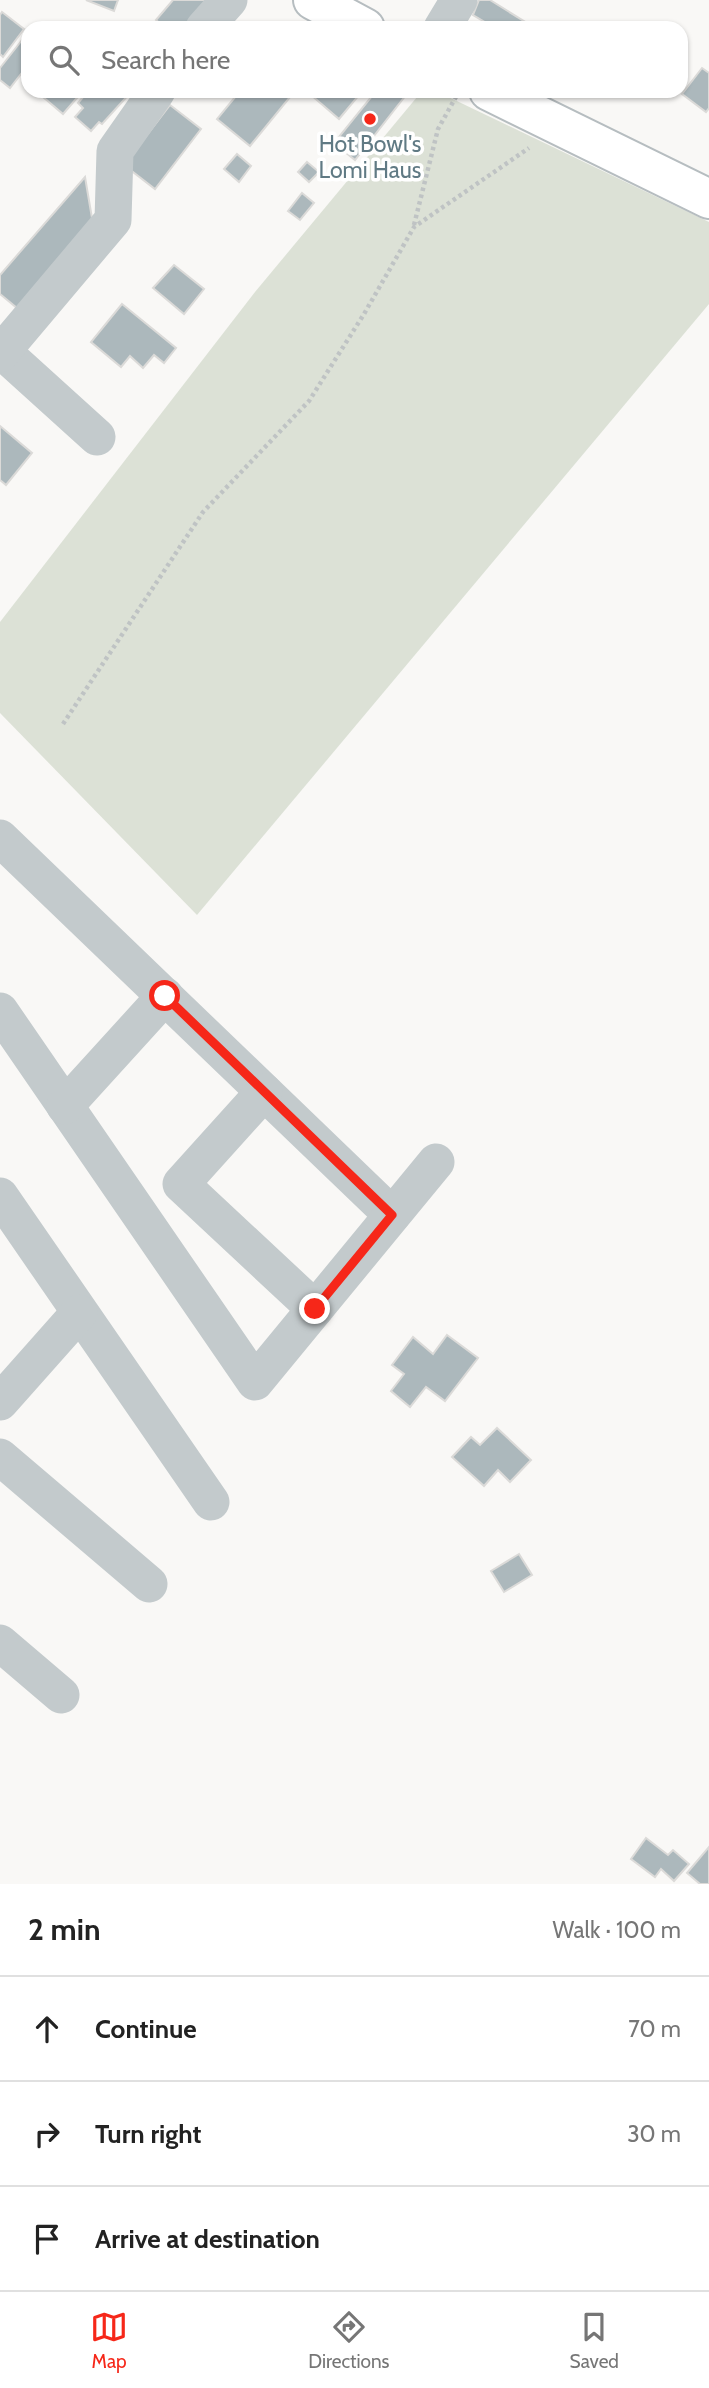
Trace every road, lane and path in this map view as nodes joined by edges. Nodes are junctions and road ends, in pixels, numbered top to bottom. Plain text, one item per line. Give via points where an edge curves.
1 (229, 0) edge
2 (313, 0) edge
3 (459, 0) edge
4 (210, 21) edge
5 (352, 21) edge
6 (446, 21) edge
7 (152, 98) edge
8 (455, 98) edge
9 (504, 98) edge
10 (561, 125) junction
11 (709, 199) edge
12 (414, 227) junction
13 (1, 352) edge
14 (97, 438) dead end
15 (63, 724) dead end
16 (0, 838) edge
17 (165, 996) junction
18 (0, 1011) edge
19 (264, 1092) junction
20 (65, 1106) junction
21 (436, 1162) dead end
22 (0, 1196) edge
23 (392, 1215) junction
24 (315, 1309) junction
25 (79, 1313) junction
26 (0, 1402) edge
27 (0, 1457) edge
28 (211, 1502) dead end
29 (149, 1584) dead end
30 (0, 1643) edge
31 (61, 1695) dead end

1 - 4 street
2 - 5 main road
3 - 6 street
7 - 13 street via 115,151 113,219
8 - 12 path via 438,129
9 - 10 main road
10 - 11 main road
10 - 12 path
12 - 15 path via 309,401 203,512
13 - 14 street
16 - 17 street
17 - 19 street
17 - 20 street
18 - 20 street
19 - 23 street
19 - 24 street via 181,1184
20 - 24 street via 255,1382
21 - 23 street
22 - 25 street
23 - 24 street
25 - 26 street
25 - 28 street
27 - 29 street
30 - 31 street

